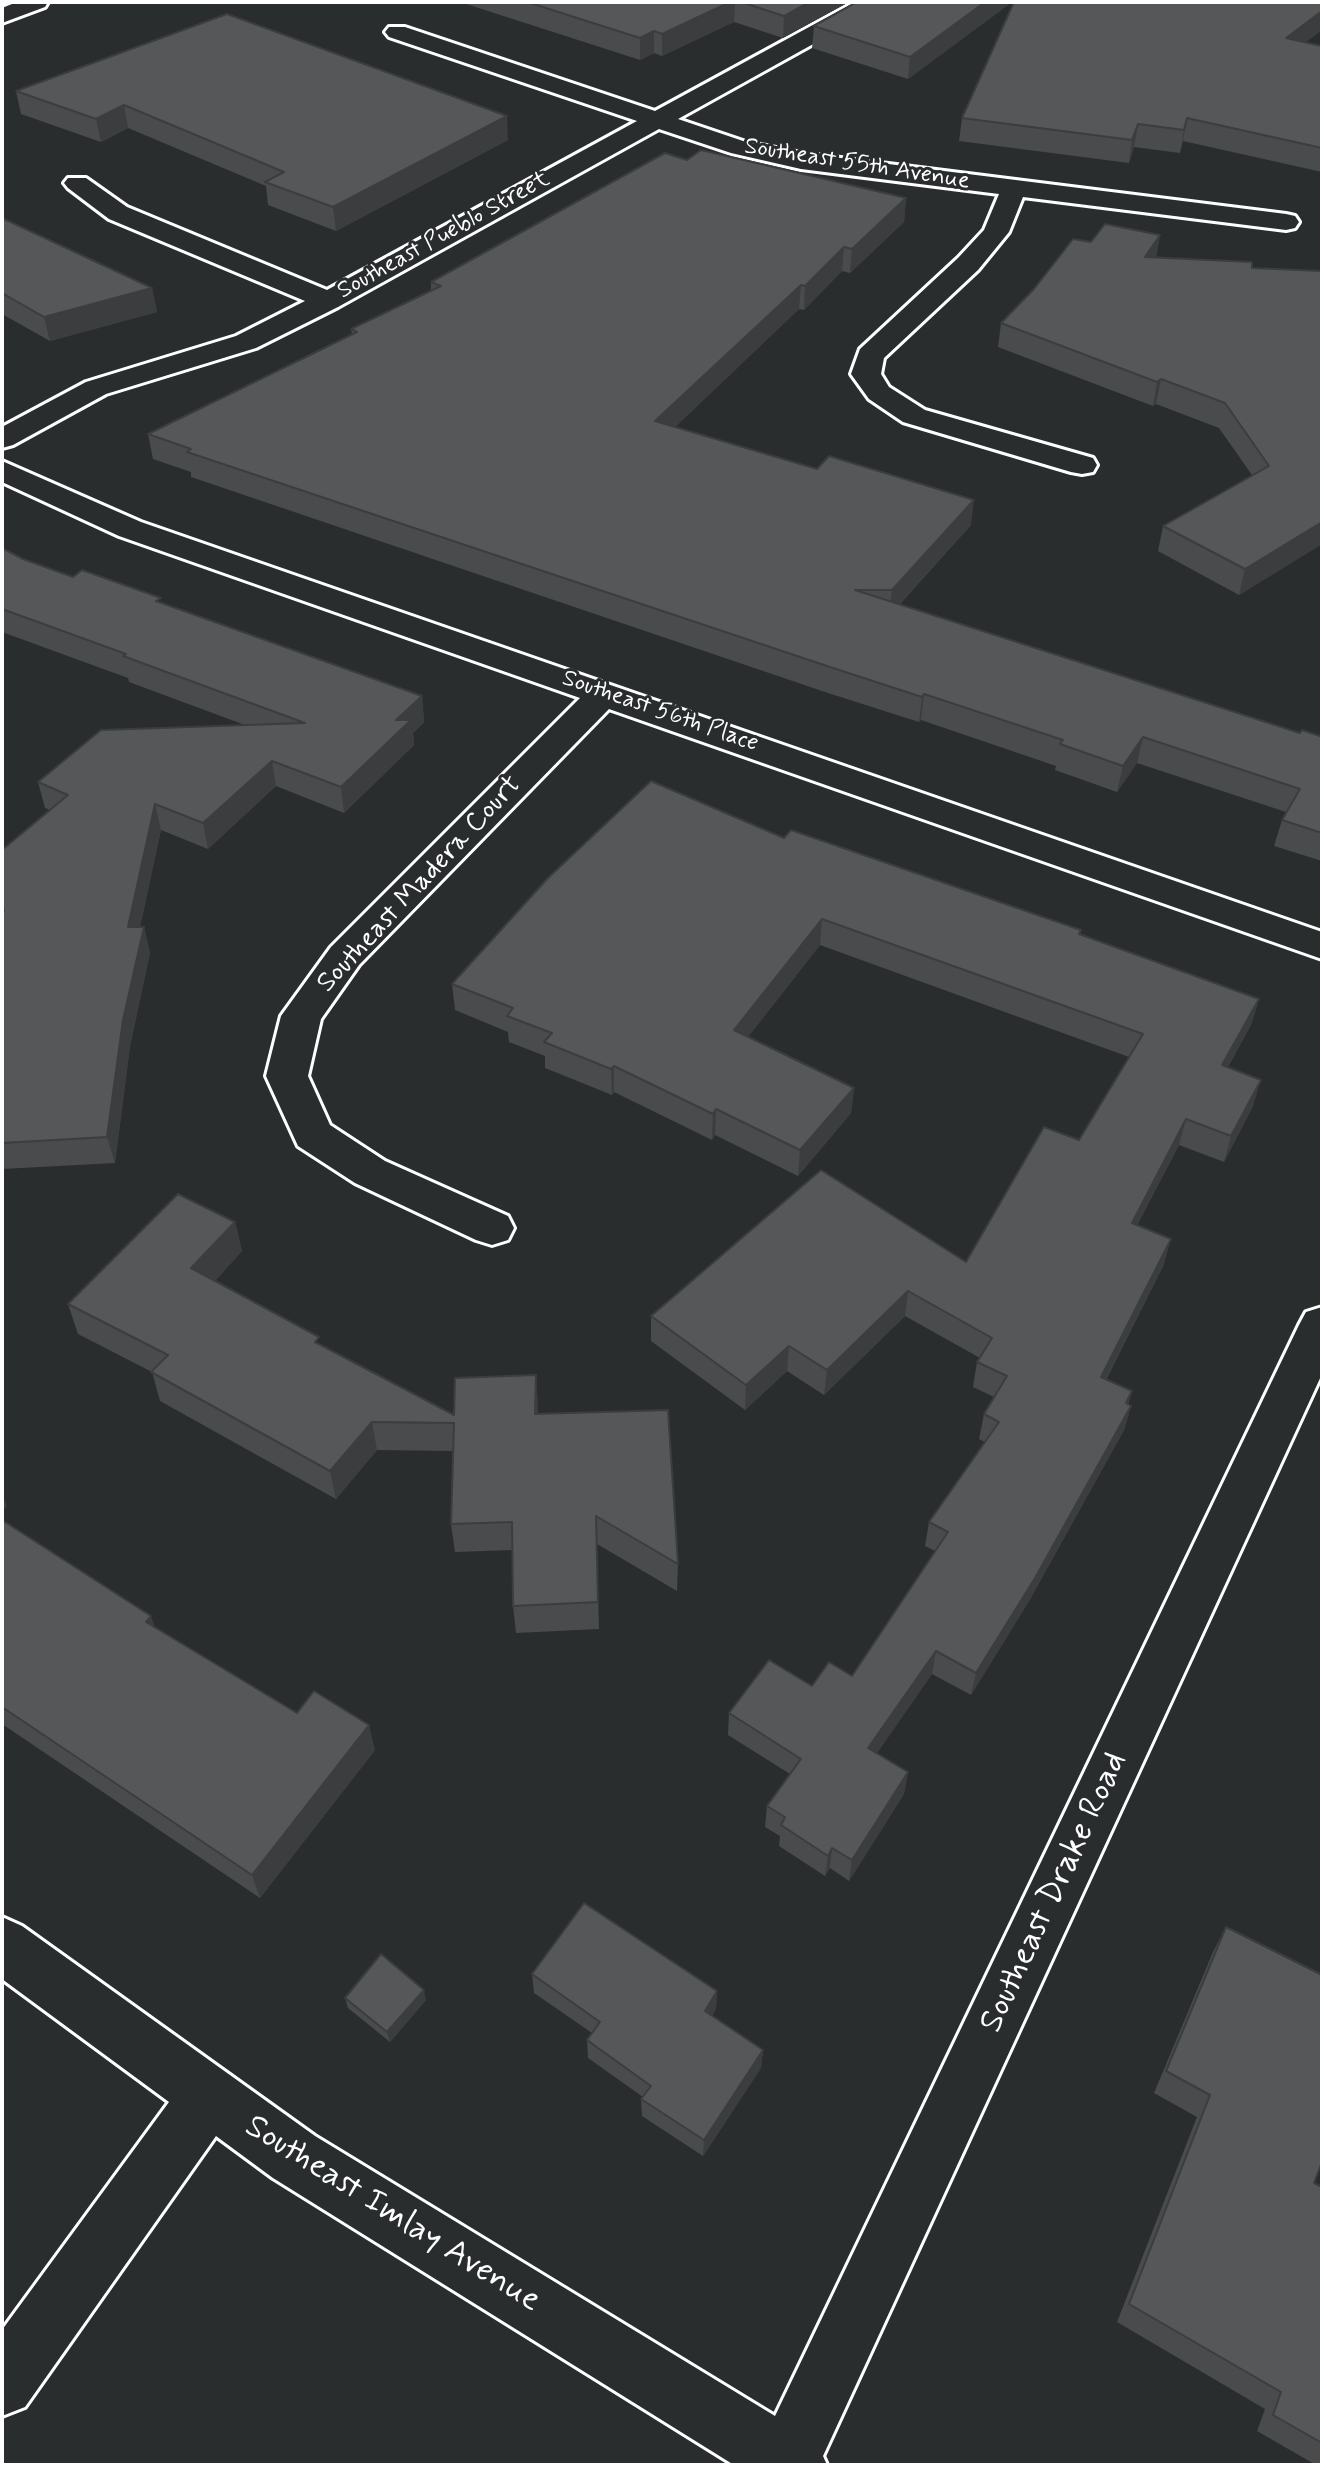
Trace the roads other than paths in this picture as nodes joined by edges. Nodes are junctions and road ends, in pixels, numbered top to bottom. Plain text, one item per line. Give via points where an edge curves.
1 (37, 2) edge
2 (872, 2) edge
3 (2, 16) edge
4 (397, 32) dead end
5 (652, 121) junction
6 (77, 183) dead end
7 (1014, 188) junction
8 (1286, 222) dead end
9 (328, 301) junction
10 (2, 439) edge
11 (1082, 465) dead end
12 (2, 470) edge
13 (605, 693) junction
14 (1322, 946) edge
15 (492, 1228) dead end
16 (1322, 1325) edge
17 (2, 1945) edge
18 (208, 2097) junction
19 (2, 2384) edge
20 (791, 2463) edge

1 - 3 street
2 - 5 street, Southeast Pueblo Street
4 - 5 street, Southeast 55th Avenue
5 - 7 street, Southeast 55th Avenue via 801,161
5 - 9 street, Southeast Pueblo Street
6 - 9 street via 118,213
7 - 8 street, Southeast 55th Avenue
7 - 11 street via 996,232 870,355 866,374 879,393 914,416
9 - 10 street, Southeast Pueblo Street via 246,342 96,388
12 - 13 street, Southeast 56th Place via 130,529
13 - 14 street, Southeast 56th Place
13 - 15 street, Southeast Madera Court via 345,956 301,1016 287,1076 313,1135 370,1172
16 - 20 street, Southeast Drake Road
17 - 18 street, Southeast Imlay Avenue
18 - 19 street
18 - 20 street, Southeast Imlay Avenue via 294,2157

